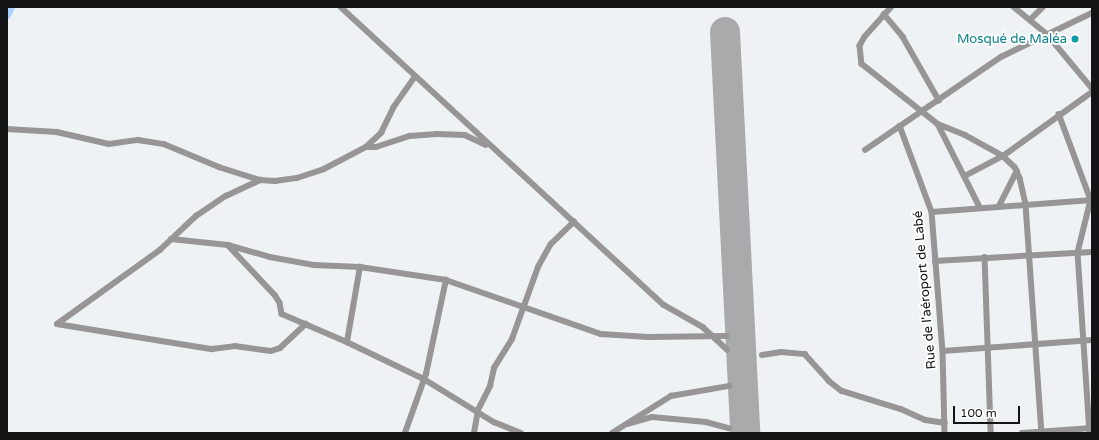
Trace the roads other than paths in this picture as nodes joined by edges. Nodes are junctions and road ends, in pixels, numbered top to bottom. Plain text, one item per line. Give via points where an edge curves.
1 (341, 7) edge
2 (892, 7) edge
3 (1014, 7) edge
4 (1043, 7) edge
5 (1092, 13) edge
6 (884, 14) junction
7 (1030, 20) junction
8 (1047, 34) junction
9 (415, 77) junction
10 (1092, 88) edge
11 (1092, 92) edge
12 (939, 100) junction
13 (922, 111) junction
14 (1059, 114) junction
15 (938, 124) junction
16 (900, 126) junction
17 (7, 130) edge
18 (366, 147) junction
19 (492, 147) junction
20 (865, 150) dead end
21 (1002, 156) junction
22 (1017, 171) junction
23 (965, 176) junction
24 (260, 180) junction
25 (1092, 200) edge
26 (1026, 205) junction
27 (999, 206) junction
28 (980, 207) junction
29 (932, 212) junction
30 (574, 222) junction
31 (171, 239) junction
32 (228, 245) junction
33 (1092, 252) edge
34 (1078, 253) junction
35 (1030, 255) junction
36 (985, 257) junction
37 (935, 261) junction
38 (360, 267) junction
39 (446, 280) junction
40 (525, 305) junction
41 (306, 324) junction
42 (714, 336) junction
43 (726, 336) dead end
44 (1092, 340) edge
45 (1084, 341) junction
46 (347, 342) junction
47 (1036, 344) junction
48 (988, 348) junction
49 (727, 349) dead end
50 (943, 351) junction
51 (762, 355) dead end
52 (424, 379) junction
53 (729, 386) dead end
54 (478, 410) junction
55 (945, 423) junction
56 (624, 424) junction
57 (729, 428) dead end
58 (1091, 430) edge
59 (1042, 432) edge
60 (405, 433) edge
61 (474, 433) edge
62 (521, 433) edge
63 (612, 433) edge
64 (945, 433) edge
65 (991, 433) edge
66 (1022, 433) edge

1 - 9 street
2 - 6 street
3 - 7 street
4 - 7 street
5 - 8 street
6 - 12 street via 904,37
6 - 13 street via 860,46 862,64
7 - 8 street
8 - 10 street
8 - 12 street via 1001,57
9 - 18 street via 393,108 380,133
9 - 19 street
11 - 14 street
12 - 13 street
13 - 15 street
13 - 16 street
14 - 21 street
14 - 25 street
15 - 21 street via 965,135
15 - 23 street
16 - 20 street
16 - 29 street, Rue de l'aéroport de Labé
17 - 24 street via 57,132 109,144 138,140 164,144 219,167
18 - 19 street via 410,136 437,134 465,135
18 - 24 street via 297,178
19 - 30 street
21 - 22 street
21 - 23 street
22 - 26 street
22 - 27 street
23 - 28 street
24 - 31 street via 226,196 196,216
25 - 26 street
25 - 34 street
26 - 27 street
26 - 35 street
27 - 28 street
28 - 29 street
29 - 37 street, Rue de l'aéroport de Labé
30 - 40 street via 548,250 538,267
30 - 42 street via 664,305 692,320
31 - 32 street
31 - 41 street via 57,324 212,349 235,346 271,351 280,348
32 - 38 street via 270,257 314,265
32 - 41 street via 275,295 282,314
33 - 34 street
34 - 35 street
34 - 45 street
35 - 36 street
35 - 47 street
36 - 37 street
36 - 48 street
37 - 50 street, Rue de l'aéroport de Labé
38 - 39 street
38 - 46 street
39 - 40 street
39 - 52 street
40 - 42 street via 601,334 648,338
40 - 54 street via 512,339 494,368 490,386
41 - 46 street
42 - 43 street
42 - 49 street
44 - 45 street
45 - 47 street
45 - 58 street
46 - 52 street
47 - 48 street
47 - 59 street
48 - 50 street
48 - 65 street
50 - 55 street, Rue de l'aéroport de Labé
51 - 55 street via 781,352 805,354 829,381 842,391 901,409 926,420
52 - 54 street
52 - 60 street
53 - 56 street via 671,396
54 - 61 street
54 - 62 street via 494,422
55 - 64 street, Rue de l'aéroport de Labé
56 - 57 street via 652,417 706,422
56 - 63 street
58 - 59 street
59 - 66 street

